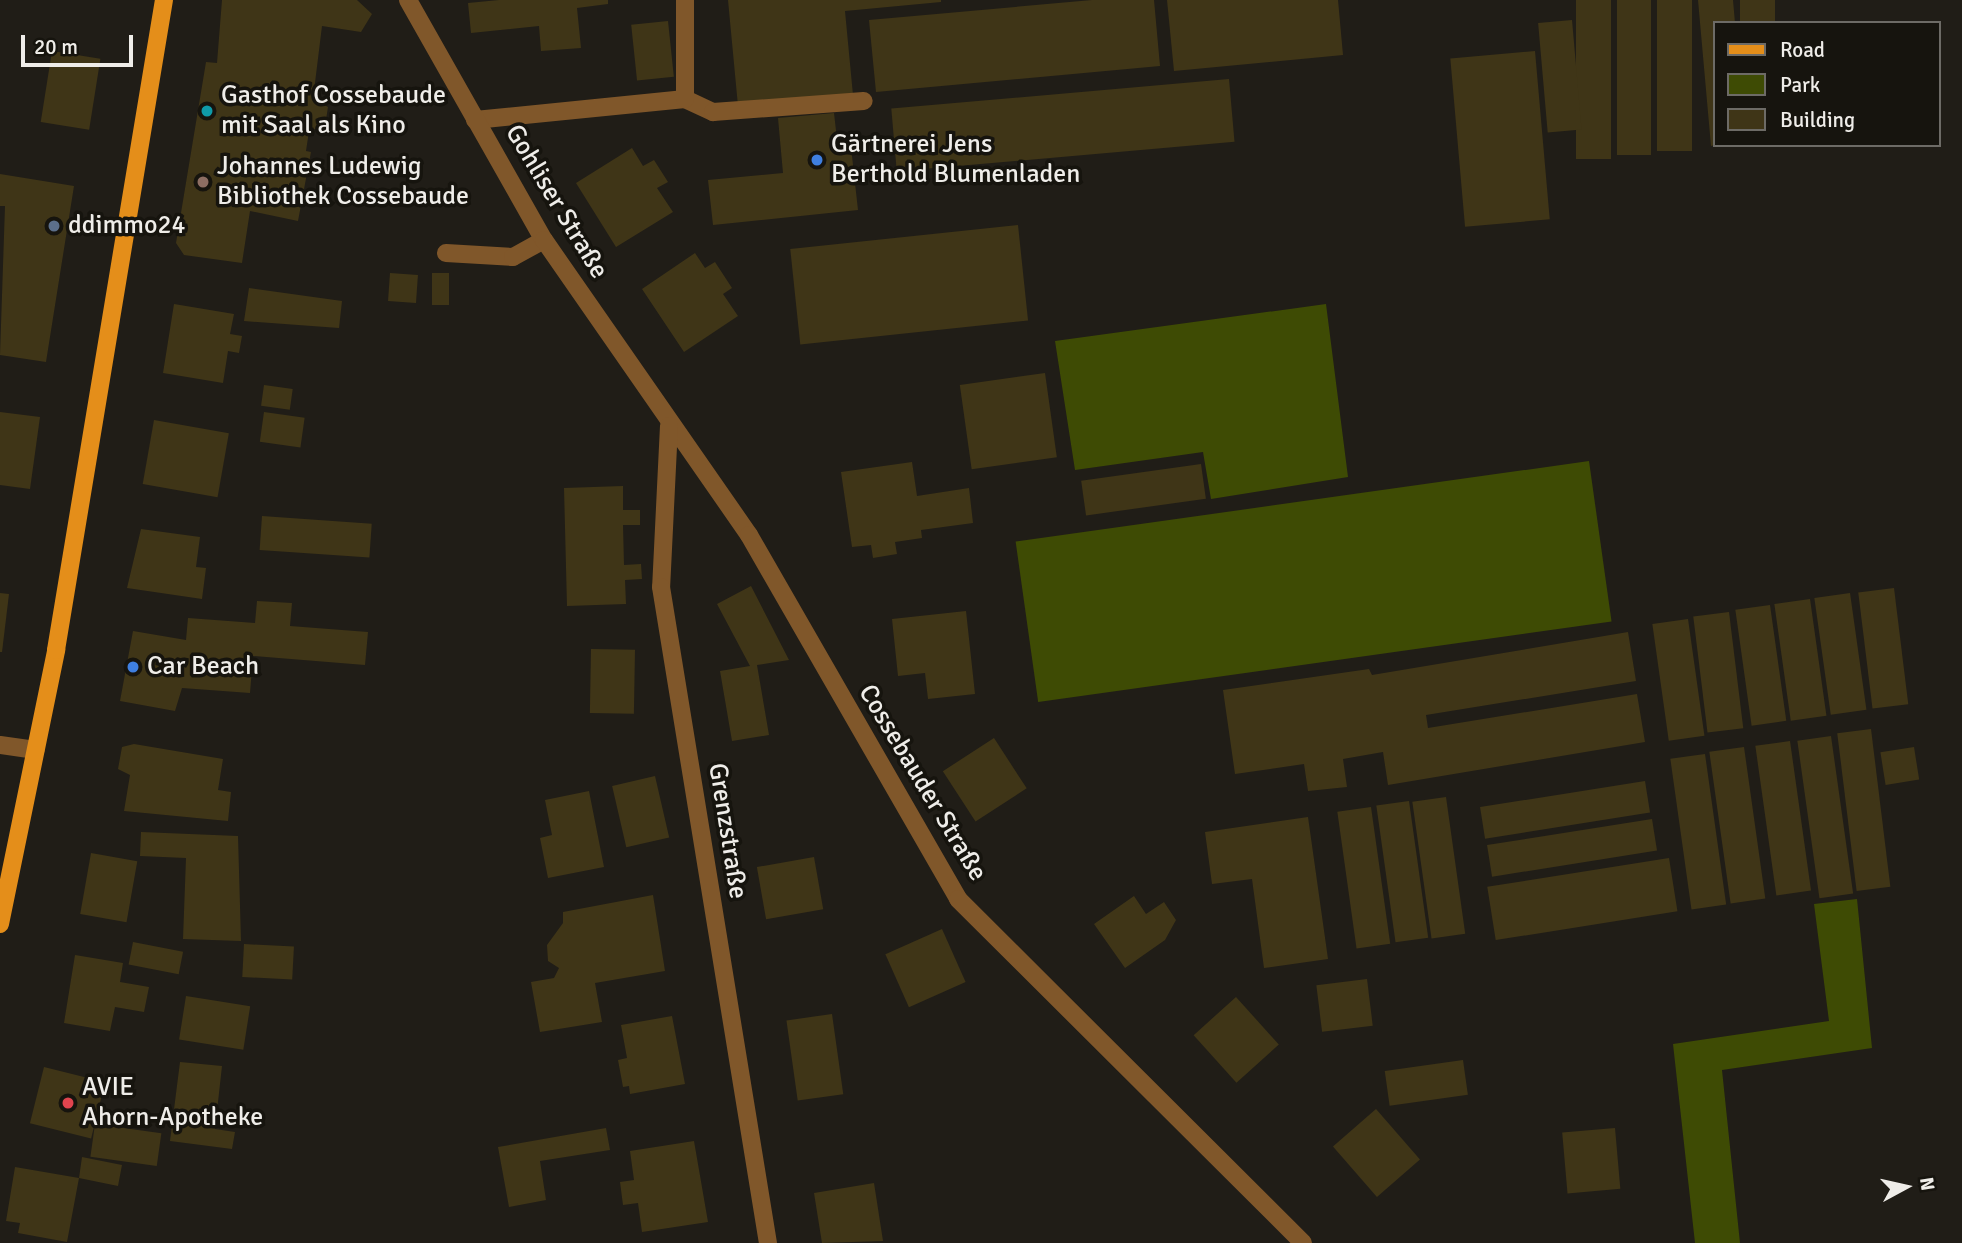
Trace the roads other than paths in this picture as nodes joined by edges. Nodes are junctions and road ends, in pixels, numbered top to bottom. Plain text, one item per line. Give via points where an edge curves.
1 (164, 0) edge
2 (408, 0) edge
3 (685, 0) edge
4 (685, 99) junction
5 (864, 101) dead end
6 (475, 120) junction
7 (544, 240) junction
8 (446, 253) dead end
9 (669, 425) junction
10 (0, 745) edge
11 (36, 750) junction
12 (0, 924) edge
13 (768, 1243) edge
14 (1303, 1243) edge

1 - 11 main road
2 - 6 street, Gohliser Straße
3 - 4 street
4 - 5 street via 713,112
4 - 6 street
6 - 7 street, Gohliser Straße
7 - 8 street via 513,257
7 - 9 street, Gohliser Straße
9 - 13 street, Grenzstraße via 661,587
9 - 14 street, Cossebauder Straße via 749,536 958,899
10 - 11 street
11 - 12 main road

